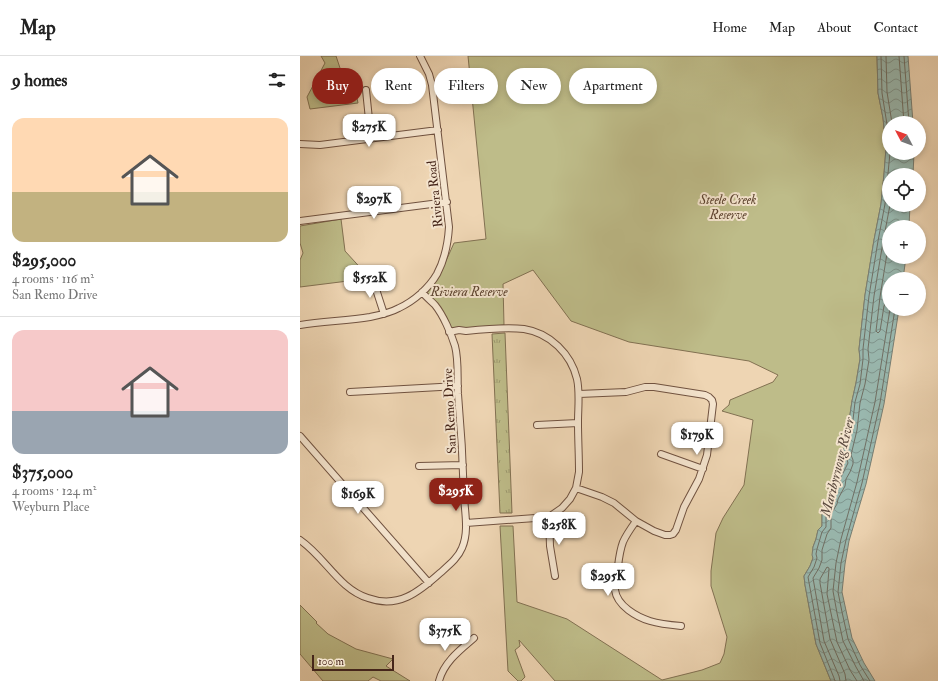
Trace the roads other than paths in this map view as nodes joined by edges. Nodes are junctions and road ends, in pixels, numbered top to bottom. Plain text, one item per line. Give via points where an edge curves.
1 (420, 56) edge
2 (366, 90) dead end
3 (438, 130) junction
4 (371, 139) junction
5 (300, 144) edge
6 (447, 202) junction
7 (300, 220) edge
8 (373, 280) dead end
9 (422, 292) junction
10 (384, 314) junction
11 (300, 325) edge
12 (450, 334) junction
13 (458, 386) junction
14 (350, 392) dead end
15 (578, 394) junction
16 (578, 423) junction
17 (536, 425) dead end
18 (300, 436) edge
19 (661, 454) dead end
20 (463, 465) junction
21 (419, 466) dead end
22 (703, 469) junction
23 (576, 488) junction
24 (549, 517) junction
25 (636, 521) junction
26 (466, 523) junction
27 (300, 540) edge
28 (556, 576) dead end
29 (429, 583) junction
30 (680, 626) dead end
31 (474, 638) dead end
32 (439, 681) edge

1 - 3 street, Riviera Road via 432,85
2 - 4 street
3 - 4 street
3 - 6 street, Riviera Road
4 - 5 street via 320,145
6 - 7 street
6 - 9 street, Riviera Road via 449,227 444,259 437,274
8 - 10 street
9 - 10 street, Riviera Road via 399,308
9 - 12 street, San Remo Drive via 436,306
10 - 11 street, Riviera Road
12 - 13 street, San Remo Drive via 455,347
12 - 15 street via 459,330 510,328 526,330 552,340 572,364
13 - 14 street
13 - 20 street, San Remo Drive
15 - 16 street
15 - 22 street via 626,392 654,387 709,397 713,404
16 - 17 street
16 - 23 street via 579,472
18 - 29 street
19 - 22 street
20 - 21 street
20 - 26 street, San Remo Drive
22 - 25 street via 673,534 665,535
23 - 24 street via 562,508
23 - 25 street via 614,502
24 - 26 street
24 - 28 street via 550,546
25 - 30 street via 621,550 615,582 618,599 623,606 649,621
26 - 29 street, San Remo Drive via 466,534 456,558
27 - 29 street, San Remo Drive via 346,586 356,594 370,599 398,600 410,596
31 - 32 street via 449,661

